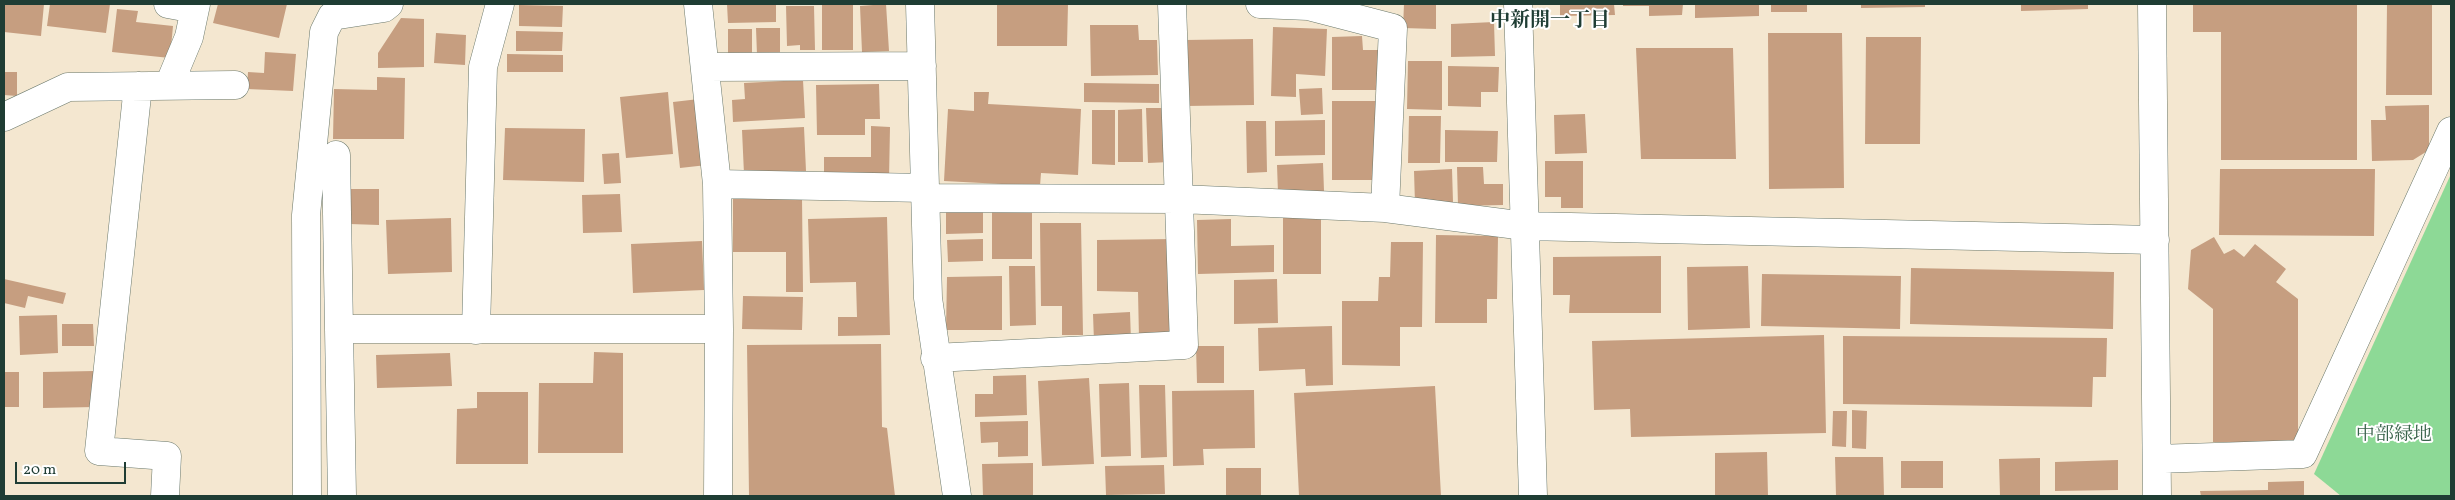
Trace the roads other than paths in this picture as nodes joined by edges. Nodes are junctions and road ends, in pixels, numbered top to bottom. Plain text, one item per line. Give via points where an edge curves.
1 (168, 4) edge
2 (389, 4) edge
3 (500, 4) edge
4 (698, 4) edge
5 (920, 4) edge
6 (1172, 4) edge
7 (1260, 4) edge
8 (1518, 4) edge
9 (2152, 4) edge
10 (195, 6) edge
11 (922, 66) junction
12 (706, 68) junction
13 (235, 85) dead end
14 (138, 86) junction
15 (169, 86) junction
16 (4, 119) edge
17 (2451, 132) edge
18 (336, 155) dead end
19 (717, 184) junction
20 (925, 193) junction
21 (1180, 199) junction
22 (1385, 208) junction
23 (1525, 226) junction
24 (2155, 240) junction
25 (339, 329) junction
26 (719, 329) junction
27 (476, 330) junction
28 (935, 358) junction
29 (2157, 458) junction
30 (165, 496) edge
31 (307, 496) edge
32 (342, 496) edge
33 (718, 496) edge
34 (957, 496) edge
35 (1533, 496) edge
36 (2157, 496) edge

1 - 10 street
2 - 31 street via 384,8 332,16 324,32 306,215
3 - 27 street via 483,67
4 - 12 street
5 - 11 street
6 - 21 street
7 - 22 street via 1308,6 1393,28
8 - 23 street
9 - 24 street
10 - 15 street via 189,37
11 - 12 street
11 - 20 street
12 - 19 street
13 - 15 street
14 - 15 street
14 - 16 street via 68,87
14 - 30 street via 99,451 167,456
17 - 29 street via 2303,454
18 - 25 street
19 - 20 street
19 - 26 street
20 - 21 street
20 - 28 street via 928,298
21 - 22 street
21 - 28 street via 1184,345
22 - 23 street
23 - 24 street
23 - 35 street
24 - 29 street
25 - 27 street
25 - 32 street
26 - 27 street
26 - 33 street
28 - 34 street
29 - 36 street

